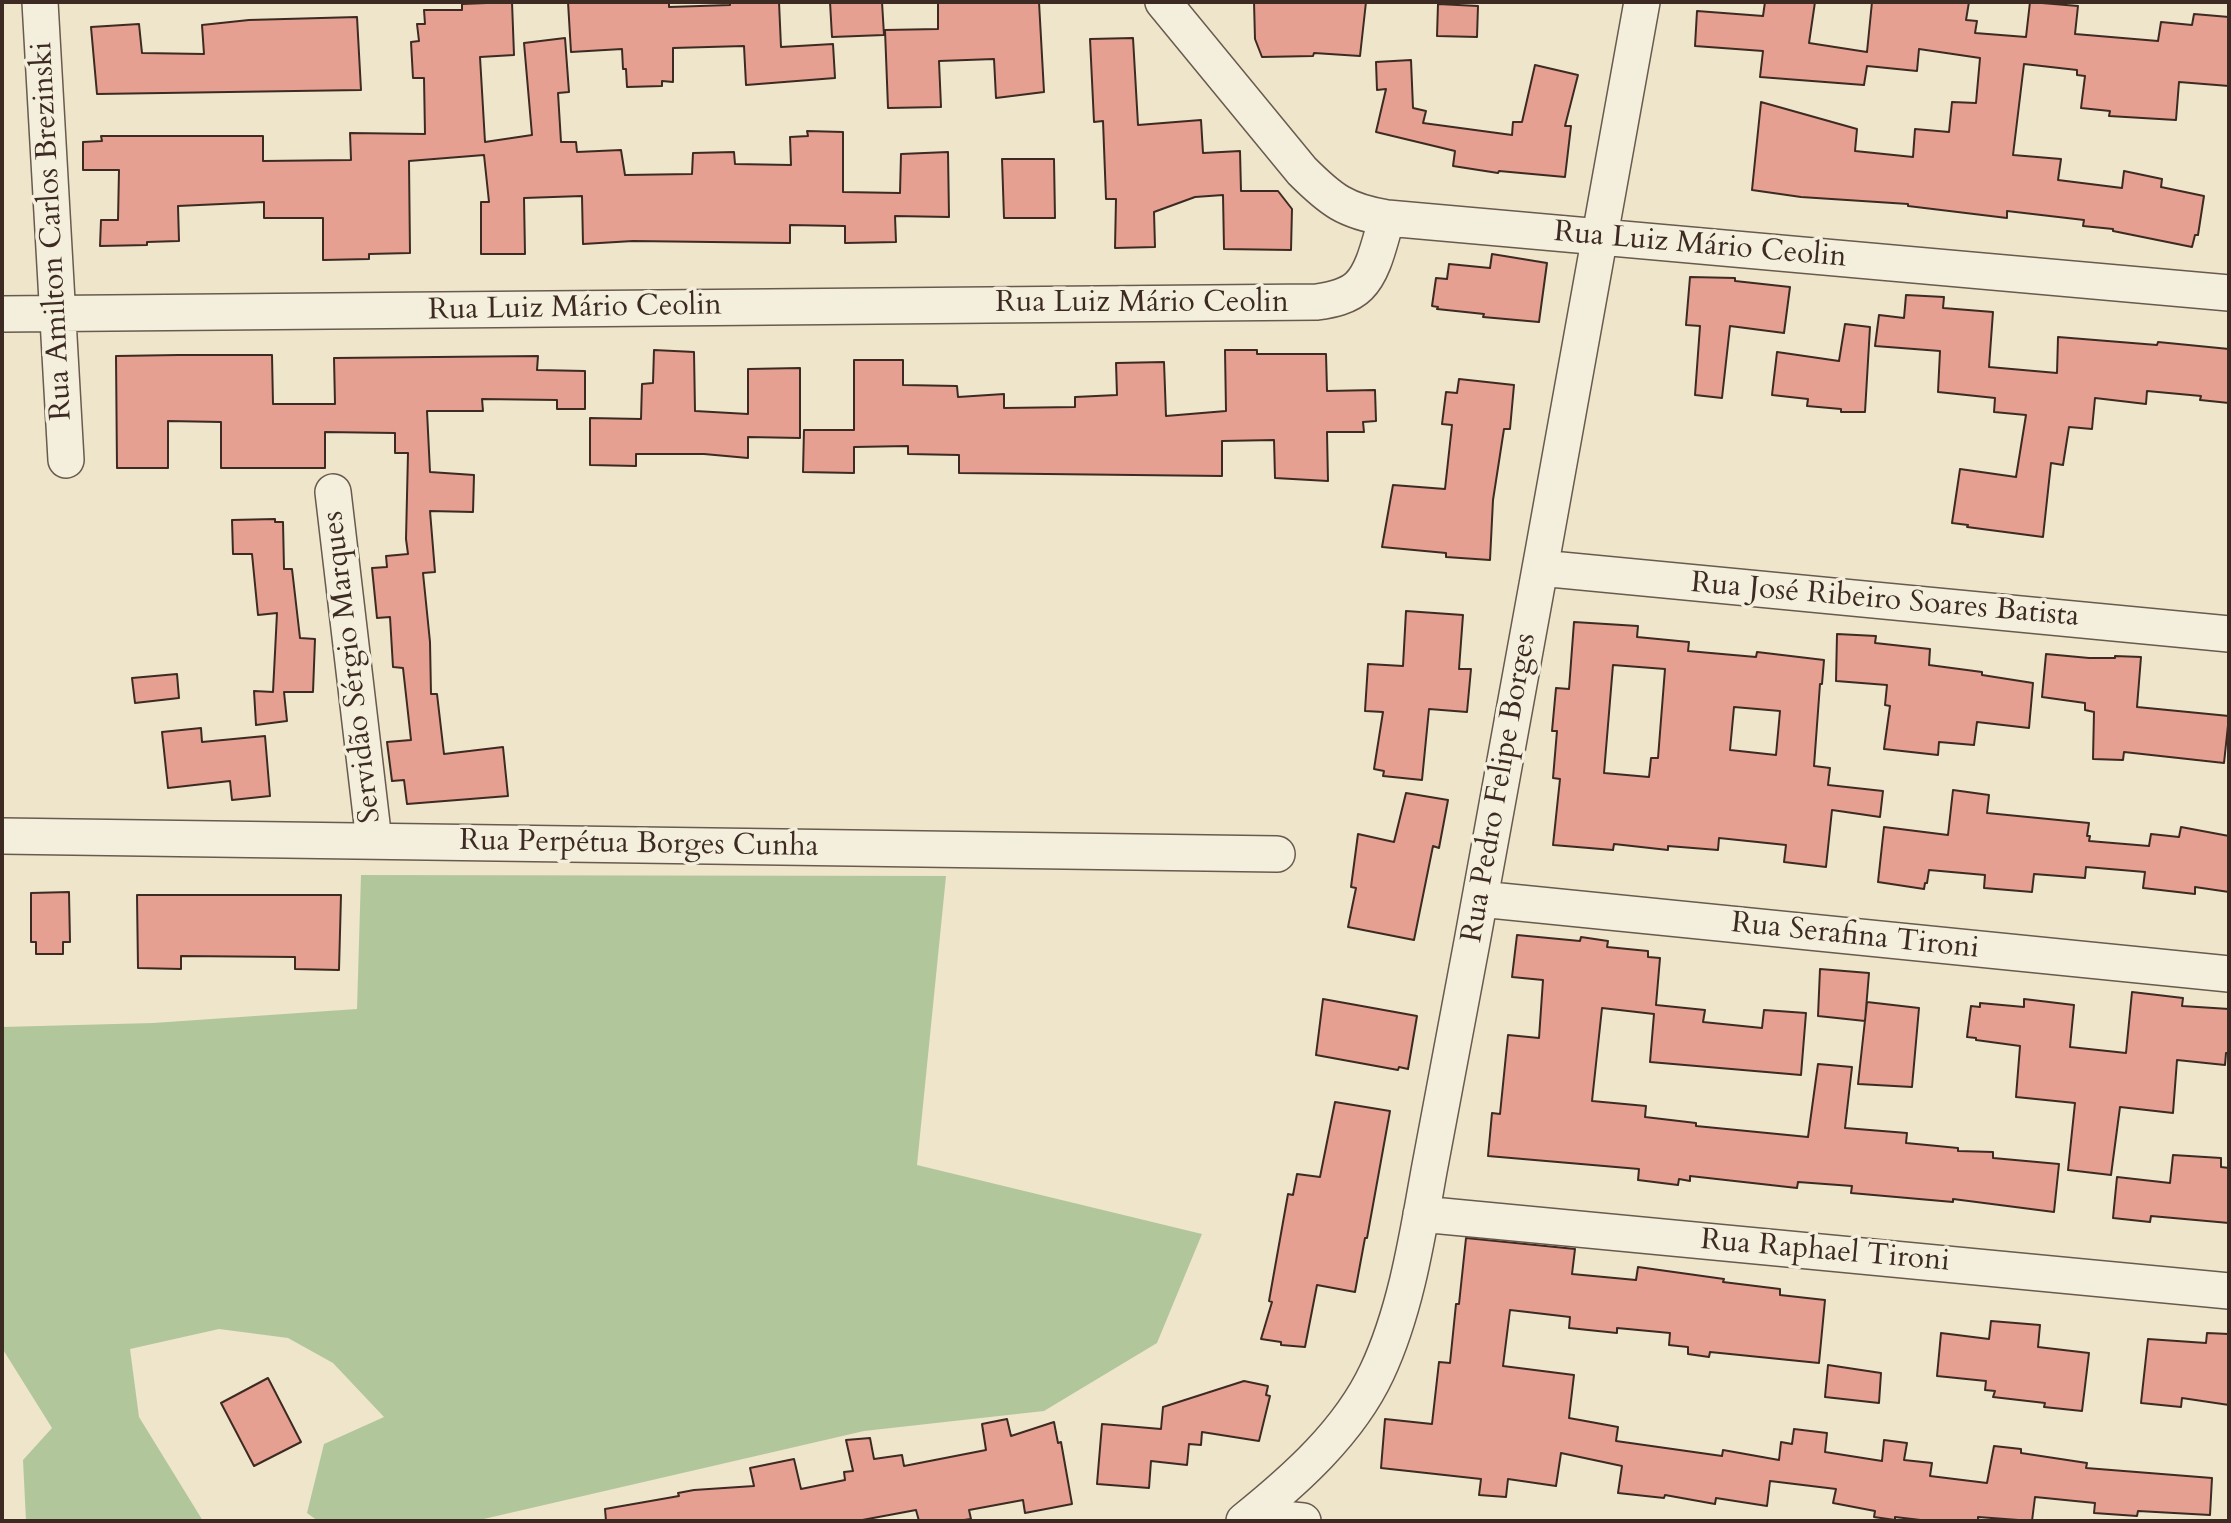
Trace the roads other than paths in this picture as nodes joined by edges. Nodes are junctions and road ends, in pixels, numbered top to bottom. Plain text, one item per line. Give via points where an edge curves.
1 (40, 2) edge
2 (1163, 2) edge
3 (1642, 2) edge
4 (1387, 218) junction
5 (1599, 237) junction
6 (2229, 293) edge
7 (2, 314) edge
8 (58, 314) junction
9 (66, 460) dead end
10 (333, 492) dead end
11 (1540, 568) junction
12 (2229, 634) edge
13 (2, 836) edge
14 (373, 841) junction
15 (1277, 854) dead end
16 (1480, 899) junction
17 (2229, 974) edge
18 (1421, 1214) junction
19 (2229, 1291) edge
20 (1248, 1519) edge
21 (1304, 1521) edge

1 - 8 street, Rua Amilton Carlos Brezinski
2 - 4 street via 1323,192 1363,214
3 - 5 street, Rua Pedro Felipe Borges
4 - 5 street, Rua Luiz Mário Ceolin
4 - 8 street, Rua Luiz Mário Ceolin via 1371,267 1359,287 1339,298 1317,302
5 - 6 street, Rua Luiz Mário Ceolin
5 - 11 street, Rua Pedro Felipe Borges
7 - 8 street, Rua Luiz Mário Ceolin
8 - 9 street, Rua Amilton Carlos Brezinski
10 - 14 street, Servidão Sérgio Marques
11 - 12 street, Rua José Ribeiro Soares Batista
11 - 16 street, Rua Pedro Felipe Borges
13 - 14 street, Rua Perpétua Borges Cunha
14 - 15 street, Rua Perpétua Borges Cunha
16 - 17 street, Rua Serafina Tironi
16 - 18 street, Rua Pedro Felipe Borges
18 - 19 street, Rua Raphael Tironi
18 - 20 street, Rua Pedro Felipe Borges via 1401,1303 1376,1375 1331,1440
20 - 21 street

